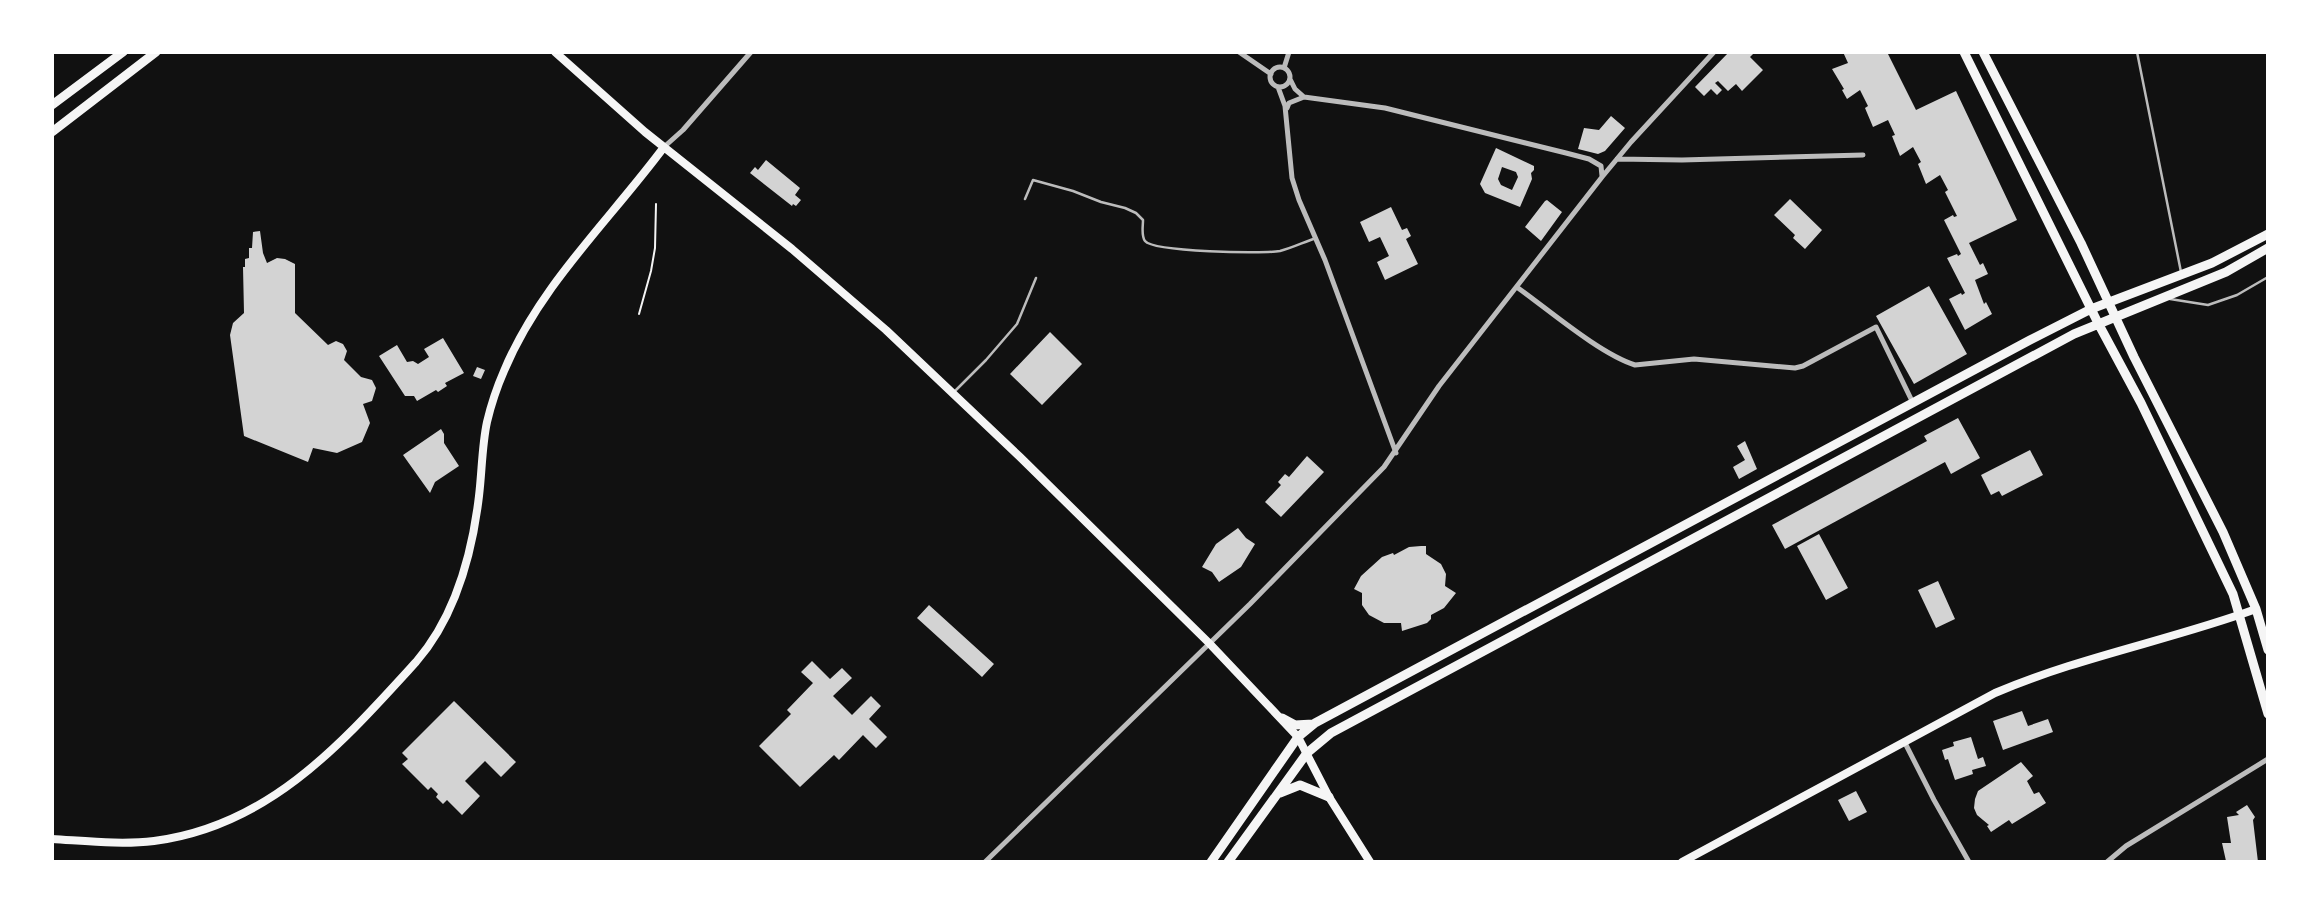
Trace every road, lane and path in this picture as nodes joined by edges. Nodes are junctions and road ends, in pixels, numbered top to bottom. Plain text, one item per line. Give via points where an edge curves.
1 (123, 52) edge
2 (156, 52) edge
3 (555, 52) edge
4 (751, 52) edge
5 (1239, 52) edge
6 (1289, 52) edge
7 (1714, 52) edge
8 (1964, 52) edge
9 (1983, 52) edge
10 (2137, 52) edge
11 (1284, 68) junction
12 (1271, 74) junction
13 (1290, 79) junction
14 (1278, 87) junction
15 (1304, 97) junction
16 (52, 105) edge
17 (1286, 110) junction
18 (52, 132) edge
19 (664, 147) junction
20 (1863, 155) dead end
21 (1617, 159) junction
22 (1602, 177) junction
23 (1025, 200) dead end
24 (656, 204) dead end
25 (2267, 234) edge
26 (1316, 237) junction
27 (2267, 248) edge
28 (2181, 275) junction
29 (2267, 277) edge
30 (1036, 278) dead end
31 (1518, 288) junction
32 (2163, 299) junction
33 (2109, 302) junction
34 (2091, 309) junction
35 (639, 314) dead end
36 (2115, 316) junction
37 (2098, 323) junction
38 (953, 393) junction
39 (1913, 403) junction
40 (1395, 453) junction
41 (2256, 609) junction
42 (2240, 615) junction
43 (1209, 643) junction
44 (2267, 650) edge
45 (2267, 714) edge
46 (1282, 718) junction
47 (1315, 723) junction
48 (1298, 737) junction
49 (1904, 741) junction
50 (1307, 753) junction
51 (2267, 759) edge
52 (1275, 795) junction
53 (1329, 797) junction
54 (52, 839) edge
55 (985, 862) edge
56 (1211, 862) edge
57 (1228, 862) edge
58 (1370, 862) edge
59 (1682, 862) edge
60 (1969, 862) edge
61 (2107, 862) edge

1 - 16 main road
2 - 18 main road
3 - 19 main road
4 - 19 street
5 - 12 street
6 - 11 street
7 - 21 street
8 - 34 main road
9 - 33 main road
10 - 28 lane
11 - 12 street
11 - 13 street
12 - 14 street via 1272,84
13 - 14 street
13 - 15 street
14 - 17 street
15 - 17 street via 1289,103
15 - 22 street via 1385,108 1589,159 1601,166
17 - 26 street via 1293,178
19 - 38 main road via 852,300
19 - 54 main road via 569,261 515,347 487,423 479,498 463,577 423,654 306,774 245,814 156,841
20 - 21 street
21 - 22 street
22 - 31 street
23 - 26 lane via 1033,180 1125,208 1143,220 1144,240 1159,246 1266,252
24 - 35 path via 655,248
25 - 28 main road
26 - 40 street
27 - 32 main road
28 - 33 main road
29 - 32 lane via 2238,295 2208,305
30 - 38 lane via 1017,324
31 - 39 street via 1595,343 1635,365 1694,359 1795,368 1876,327
31 - 40 street via 1432,396
32 - 36 main road
33 - 34 main road
33 - 36 main road
34 - 37 main road
34 - 39 main road
36 - 37 main road
36 - 41 main road
37 - 42 main road via 2192,507
37 - 50 main road via 1364,715
38 - 43 main road
39 - 47 main road
40 - 43 street via 1305,550
41 - 42 main road
41 - 44 main road
42 - 45 main road
42 - 49 main road via 2016,684
43 - 46 main road
43 - 55 street
46 - 47 main road via 1295,725
46 - 48 main road
47 - 48 main road
48 - 50 main road
48 - 56 main road
49 - 59 main road
49 - 60 street
50 - 52 main road
50 - 53 main road
51 - 61 street
52 - 53 main road via 1300,785
52 - 57 main road
53 - 58 main road

